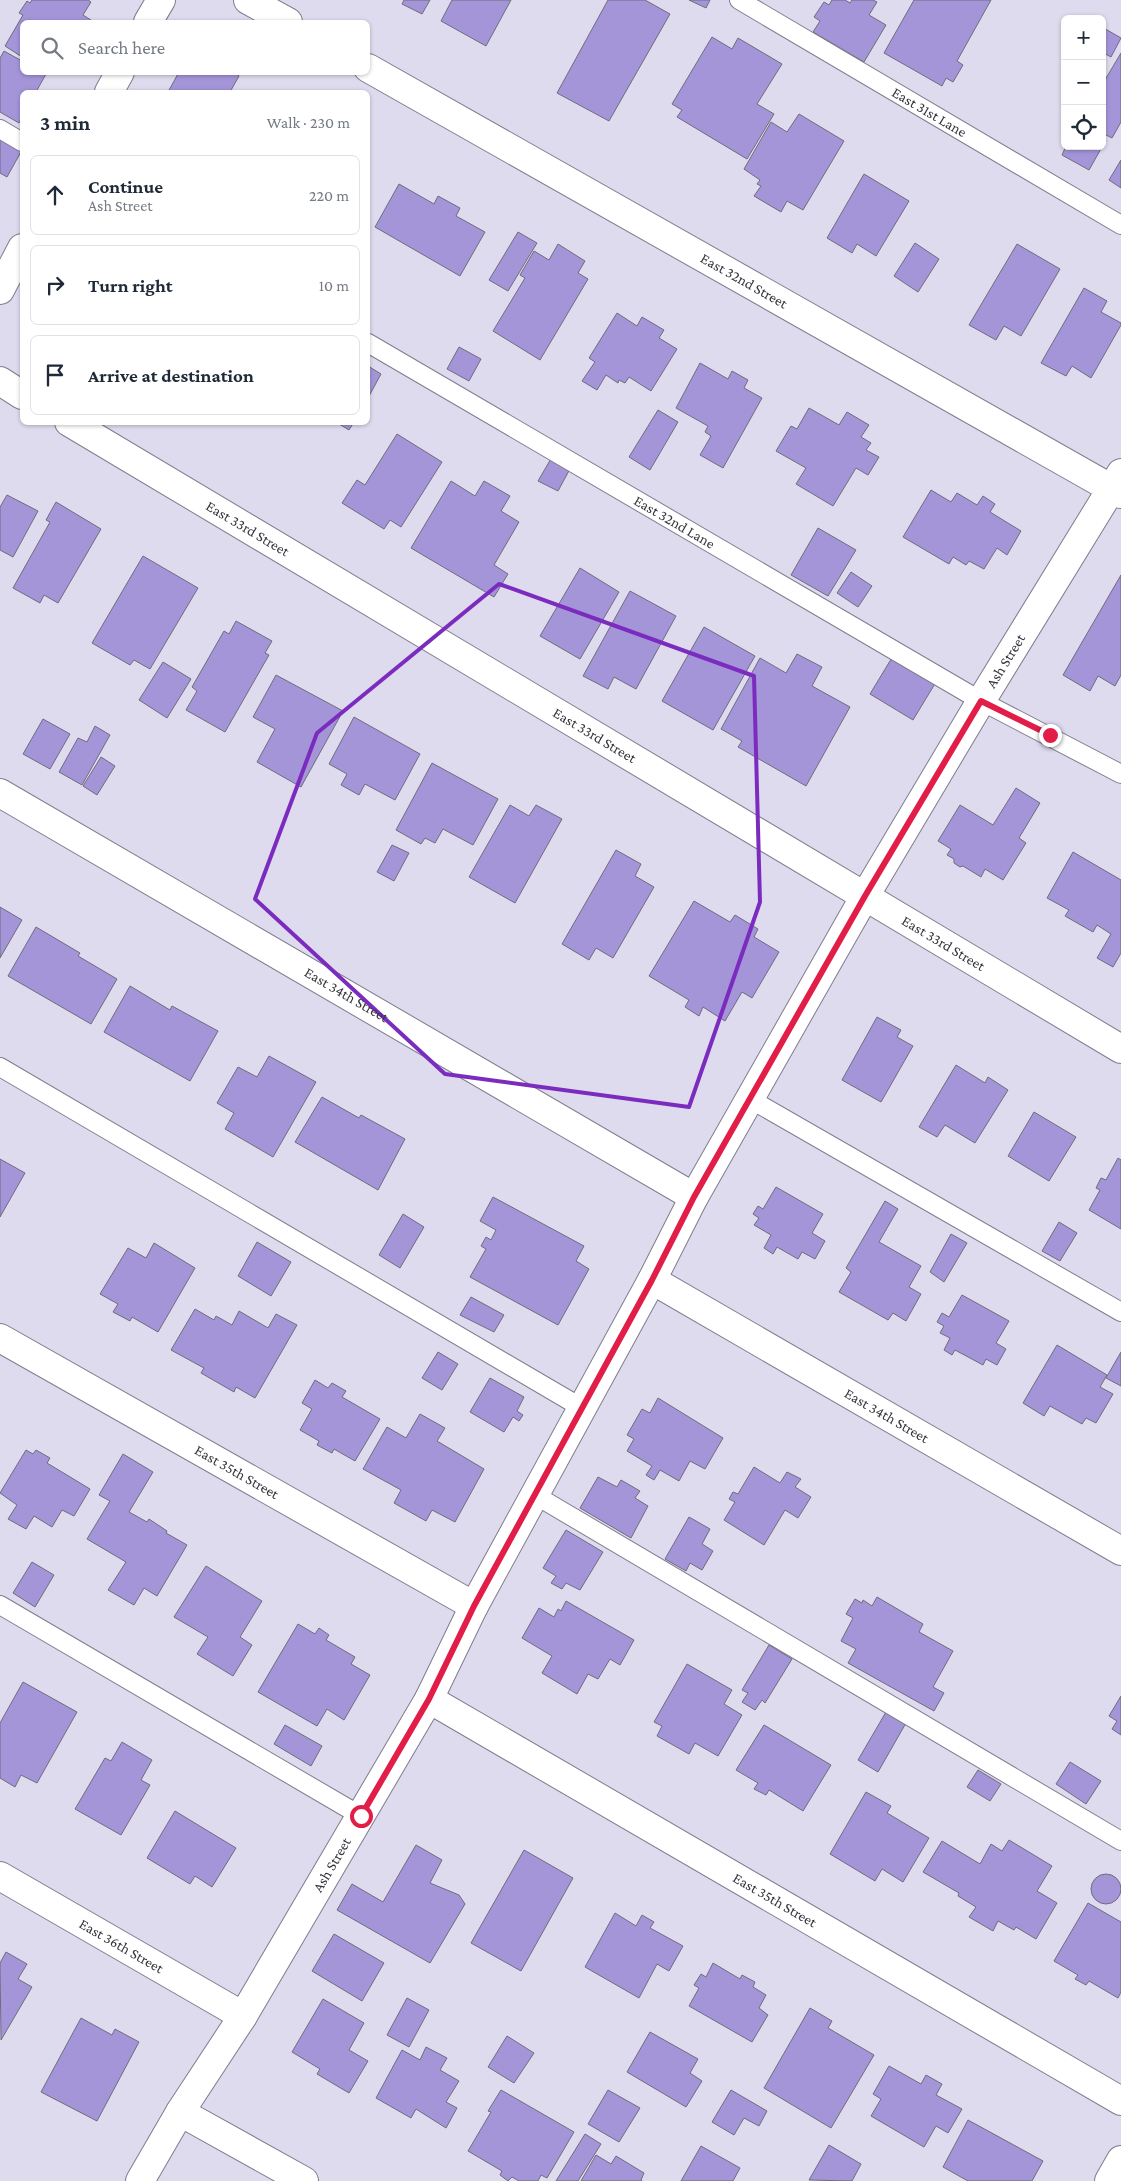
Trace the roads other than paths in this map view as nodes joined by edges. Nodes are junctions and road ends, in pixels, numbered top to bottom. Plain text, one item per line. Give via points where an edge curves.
1 (161, 0) edge
2 (248, 0) edge
3 (739, 0) edge
4 (149, 20) edge
5 (284, 20) edge
6 (370, 69) edge
7 (118, 75) edge
8 (110, 90) edge
9 (0, 129) edge
10 (20, 141) edge
11 (1121, 225) edge
12 (20, 252) edge
13 (0, 290) edge
14 (370, 344) edge
15 (0, 381) edge
16 (20, 394) edge
17 (74, 425) edge
18 (1118, 485) edge
19 (981, 701) junction
20 (1121, 774) edge
21 (0, 793) edge
22 (865, 896) junction
23 (1121, 1049) edge
24 (0, 1067) edge
25 (750, 1099) junction
26 (694, 1197) junction
27 (652, 1280) junction
28 (1121, 1312) edge
29 (0, 1338) edge
30 (582, 1408) junction
31 (535, 1495) junction
32 (1121, 1550) edge
33 (0, 1605) edge
34 (474, 1606) junction
35 (429, 1699) junction
36 (361, 1816) junction
37 (1121, 1841) edge
38 (0, 1876) edge
39 (243, 2016) junction
40 (1121, 2101) edge
41 (180, 2112) junction
42 (1121, 2160) edge
43 (140, 2181) edge
44 (304, 2181) edge
45 (1109, 2181) edge

1 - 4 street
2 - 5 street
3 - 11 lane, East 31st Lane
6 - 18 street, East 32nd Street
7 - 8 street
9 - 10 lane
12 - 13 street
14 - 19 lane, East 32nd Lane
15 - 16 street
17 - 22 street, East 33rd Street
18 - 19 street, Ash Street
19 - 20 lane, East 32nd Lane
19 - 22 street, Ash Street
21 - 26 street, East 34th Street
22 - 23 street, East 33rd Street
22 - 25 street, Ash Street
24 - 30 lane
25 - 26 street, Ash Street
25 - 28 lane
26 - 27 street, Ash Street
27 - 30 street, Ash Street
27 - 32 street, East 34th Street
29 - 34 street, East 35th Street
30 - 31 street, Ash Street
31 - 34 street, Ash Street
31 - 37 lane
33 - 36 lane
34 - 35 street, Ash Street
35 - 36 street, Ash Street
35 - 40 street, East 35th Street
36 - 39 street, Ash Street
38 - 39 street, East 36th Street
39 - 41 street, Ash Street
41 - 43 street, Ash Street
41 - 44 street
42 - 45 street

